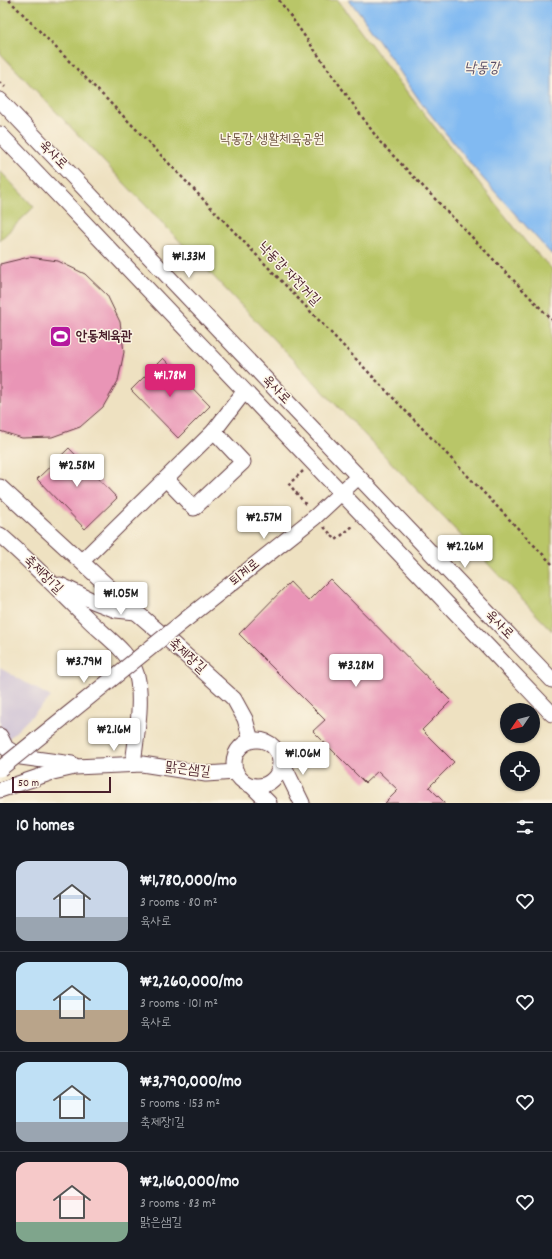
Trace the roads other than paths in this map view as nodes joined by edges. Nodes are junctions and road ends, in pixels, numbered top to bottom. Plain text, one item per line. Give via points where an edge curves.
1 (0, 100) edge
2 (0, 134) edge
3 (244, 392) junction
4 (214, 432) junction
5 (358, 477) junction
6 (166, 479) junction
7 (0, 486) edge
8 (341, 494) junction
9 (0, 535) edge
10 (82, 561) junction
11 (49, 579) junction
12 (136, 612) junction
13 (552, 680) edge
14 (552, 714) edge
15 (0, 736) edge
16 (251, 740) junction
17 (281, 760) junction
18 (133, 764) junction
19 (88, 766) junction
20 (0, 769) edge
21 (236, 772) junction
22 (252, 786) junction
23 (0, 790) edge
24 (269, 803) edge
25 (302, 803) edge

1 - 5 street, 육사로
2 - 3 street, 육사로
3 - 4 street
3 - 8 street, 육사로
4 - 6 street
4 - 6 street via 243,462 194,508
5 - 8 street, 퇴계로
5 - 13 street, 육사로
6 - 10 street
7 - 10 street, 축제장길
8 - 14 street, 육사로
8 - 20 street, 퇴계로, bridge
9 - 11 street, 축제장1길
10 - 12 street, 축제장길
11 - 12 street via 93,602 116,610
11 - 18 street, 축제장1길 via 122,650 136,675 139,695
12 - 16 street, 축제장길 via 234,699 245,719
15 - 19 street via 6,748 21,757
16 - 17 street via 259,739 274,746
16 - 21 street via 238,750 234,765
17 - 22 street via 278,775 273,781 267,785
17 - 25 street
18 - 19 street, 맑은샘길
18 - 21 street, 맑은샘길 via 206,774
19 - 23 street, 맑은샘길 via 53,772
21 - 22 street
22 - 24 street

